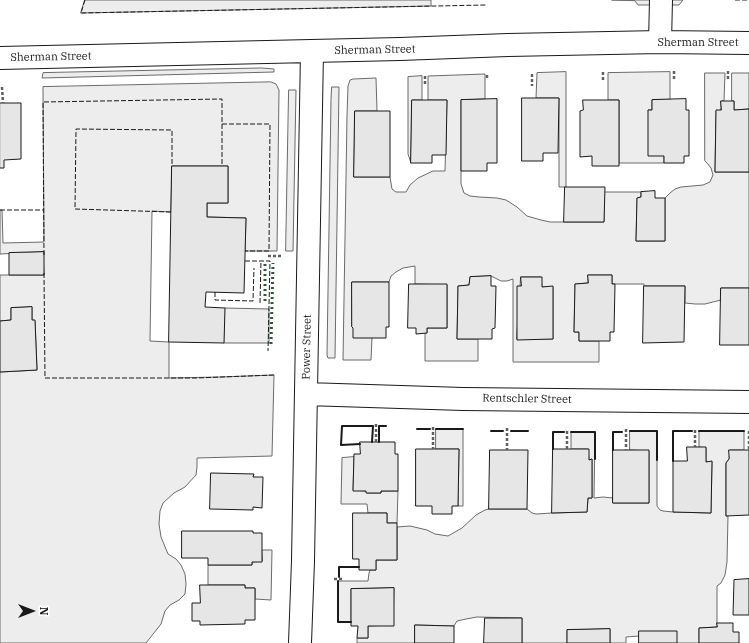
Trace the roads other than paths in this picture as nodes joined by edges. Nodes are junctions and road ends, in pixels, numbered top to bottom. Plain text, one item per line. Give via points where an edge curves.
1 (661, 0) edge
2 (660, 42) junction
3 (749, 43) edge
4 (312, 51) junction
5 (0, 58) edge
6 (306, 394) junction
7 (749, 402) edge
8 (300, 643) edge

1 - 2 street
2 - 3 street, Sherman Street
2 - 4 street, Sherman Street
4 - 5 street, Sherman Street
4 - 6 street, Power Street
6 - 7 street, Rentschler Street
6 - 8 street, Power Street

